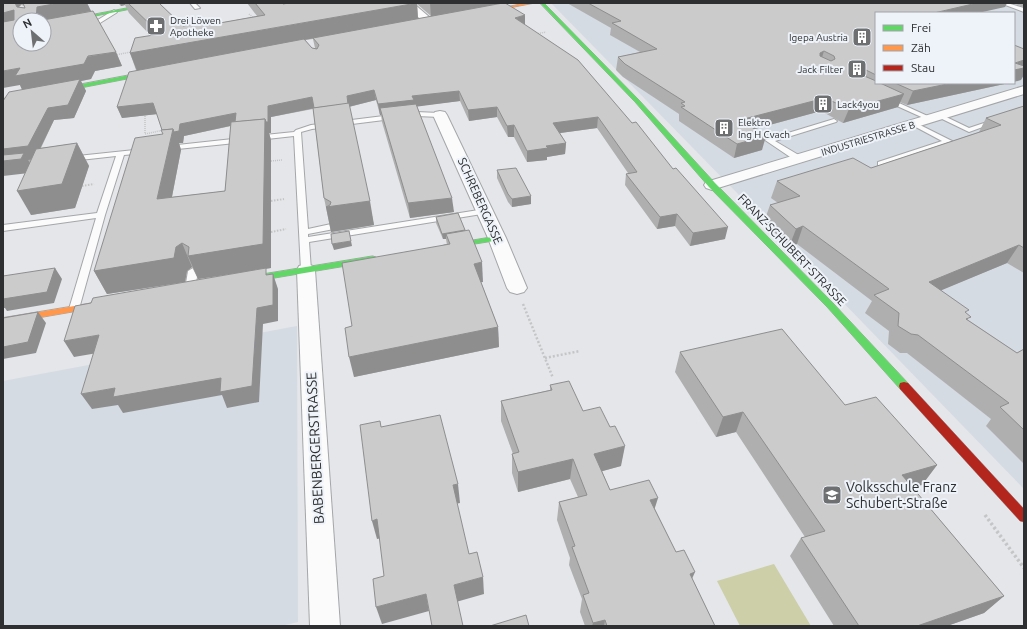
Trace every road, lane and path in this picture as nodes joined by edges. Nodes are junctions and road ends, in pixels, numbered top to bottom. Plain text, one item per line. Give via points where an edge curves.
1 (160, 3) edge
2 (192, 3) edge
3 (407, 3) edge
4 (533, 3) edge
5 (542, 3) edge
6 (1002, 3) edge
7 (197, 8) dead end
8 (1024, 10) edge
9 (114, 12) junction
10 (249, 14) dead end
11 (475, 14) edge
12 (434, 21) joint
13 (259, 22) edge
14 (52, 24) edge
15 (83, 25) edge
16 (415, 25) edge
17 (566, 28) junction
18 (535, 34) edge
19 (131, 52) edge
20 (115, 55) dead end
21 (160, 72) joint
22 (1022, 92) edge
23 (881, 96) edge
24 (3, 101) edge
25 (440, 115) joint
26 (935, 118) junction
27 (1003, 119) edge
28 (834, 121) dead end
29 (914, 124) junction
30 (168, 129) edge
31 (296, 134) junction
32 (121, 153) junction
33 (66, 159) edge
34 (799, 159) junction
35 (881, 164) edge
36 (712, 185) junction
37 (485, 211) junction
38 (101, 215) junction
39 (331, 227) edge
40 (3, 228) edge
41 (304, 236) junction
42 (497, 238) junction
43 (436, 248) edge
44 (382, 257) edge
45 (306, 270) junction
46 (193, 272) edge
47 (236, 282) edge
48 (517, 288) joint
49 (190, 290) edge
50 (113, 303) edge
51 (74, 309) junction
52 (3, 321) edge
53 (580, 351) dead end
54 (545, 358) junction
55 (553, 378) dead end
56 (1024, 517) edge
57 (325, 626) edge

1 - 9 street
2 - 7 lane
3 - 12 street
4 - 11 street
5 - 17 street, FRANZ-SCHUBERT-STRASSE
6 - 8 lane
9 - 14 street
9 - 15 lane via 98,22
10 - 13 path
12 - 16 street
17 - 18 path
17 - 36 street, FRANZ-SCHUBERT-STRASSE via 637,101
19 - 20 path
21 - 24 street
21 - 30 path via 145,112 144,134
22 - 26 street, INDUSTRIESTRASSE B
23 - 26 lane
25 - 31 lane via 416,114 311,127
25 - 37 street, SCHREBERGASSE
26 - 27 lane via 969,130
26 - 29 street, INDUSTRIESTRASSE B
28 - 34 lane via 769,140
29 - 34 street, INDUSTRIESTRASSE B
29 - 35 lane via 948,141
31 - 32 lane
31 - 41 lane
32 - 33 lane
32 - 38 lane
34 - 36 street, INDUSTRIESTRASSE B
36 - 56 street, FRANZ-SCHUBERT-STRASSE via 830,305
37 - 41 lane
37 - 42 street, SCHREBERGASSE
38 - 40 lane
38 - 51 lane
39 - 41 lane
41 - 45 lane
42 - 43 street
42 - 48 street, SCHREBERGASSE
44 - 45 street
45 - 47 street
45 - 57 street, BABENBERGERSTRASSE
46 - 49 lane
48 - 54 path
50 - 51 street
51 - 52 street
53 - 54 path
54 - 55 path

